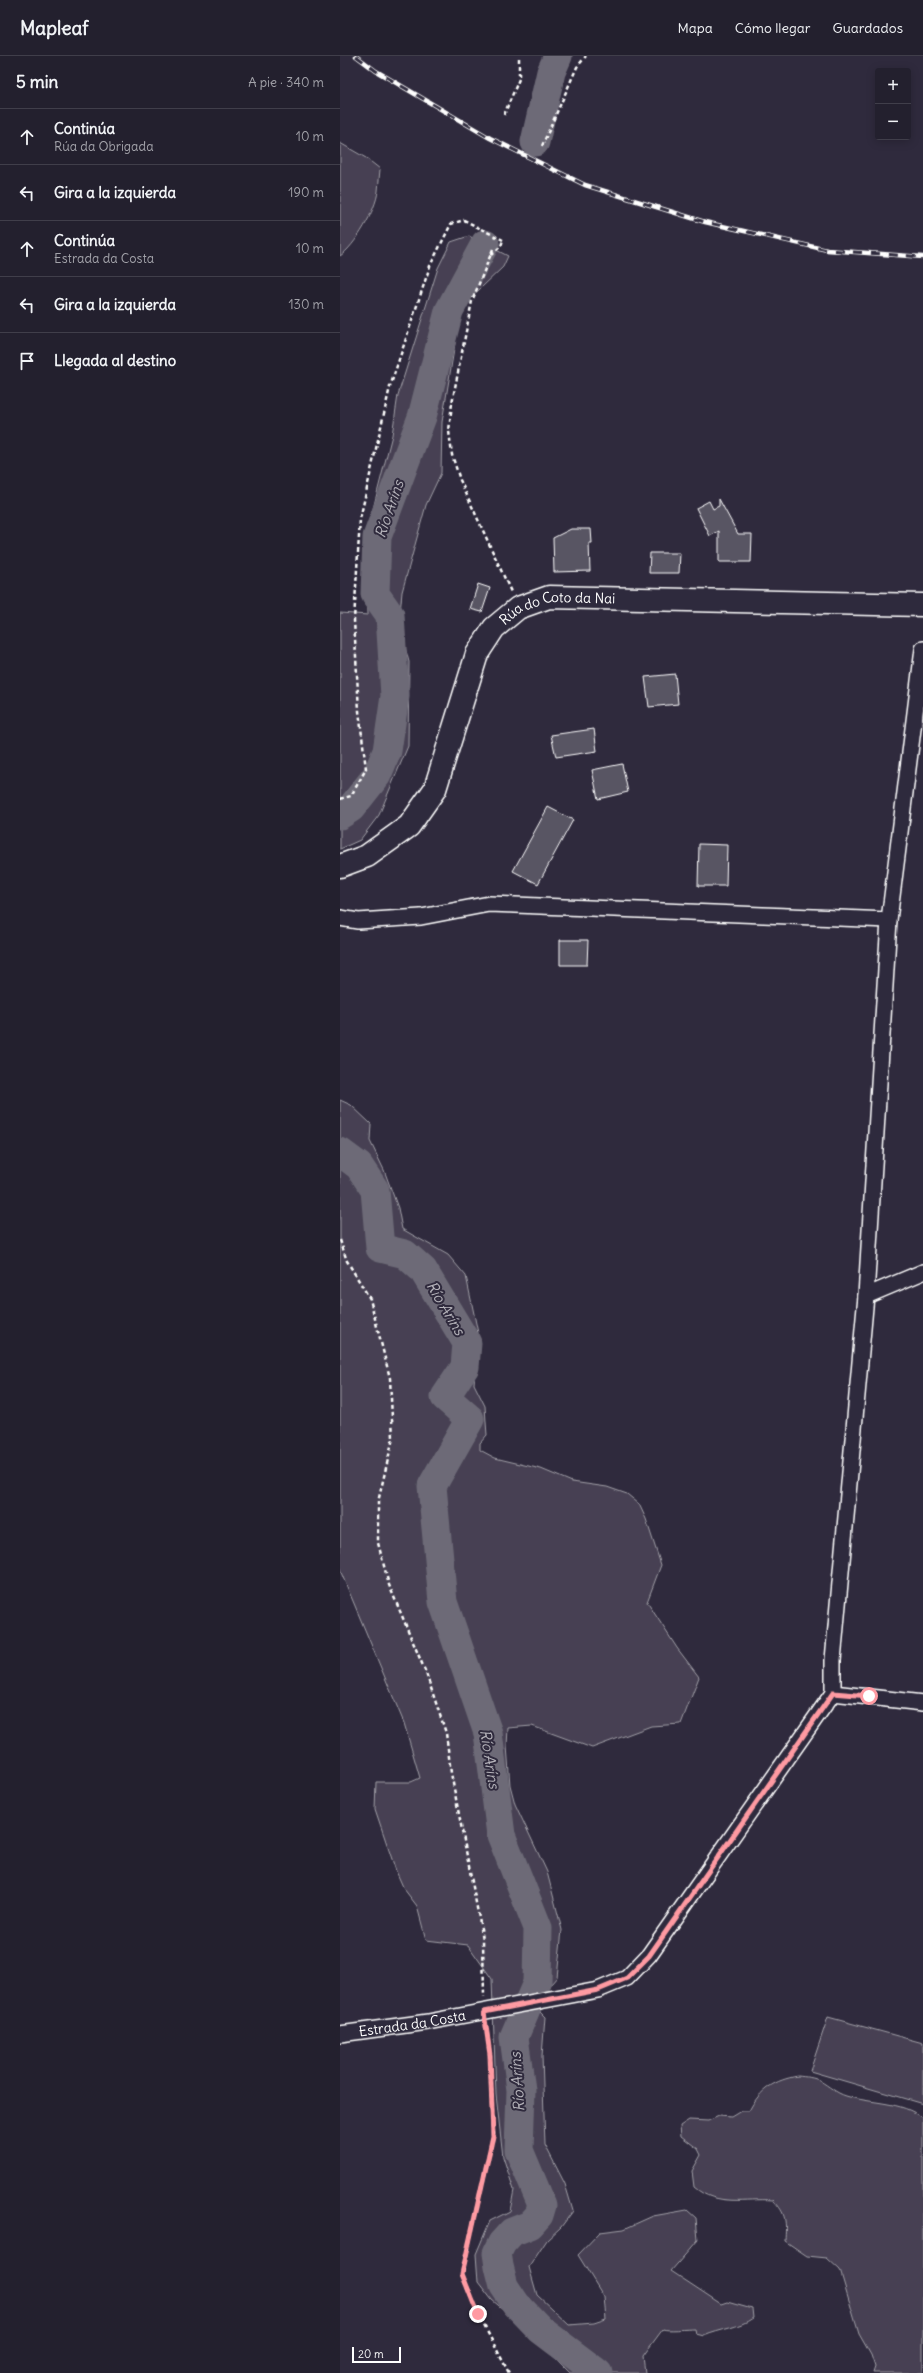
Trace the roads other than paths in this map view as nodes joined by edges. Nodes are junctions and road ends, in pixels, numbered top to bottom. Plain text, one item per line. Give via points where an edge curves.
1 (923, 605) edge
2 (923, 649) edge
3 (340, 866) edge
4 (340, 918) edge
5 (889, 920) junction
6 (923, 1272) edge
7 (866, 1296) junction
8 (833, 1693) junction
9 (923, 1703) edge
10 (340, 2034) edge

1 - 3 street, Rúa do Coto da Nai via 549,597 518,608 494,628 477,654 435,789 409,826 367,856
2 - 5 street
4 - 5 street via 358,921 421,917 489,904
5 - 7 street
6 - 7 street
7 - 8 street via 833,1660
8 - 9 street
8 - 10 street, Estrada da Costa via 649,1956 627,1978 598,1990 428,2022

